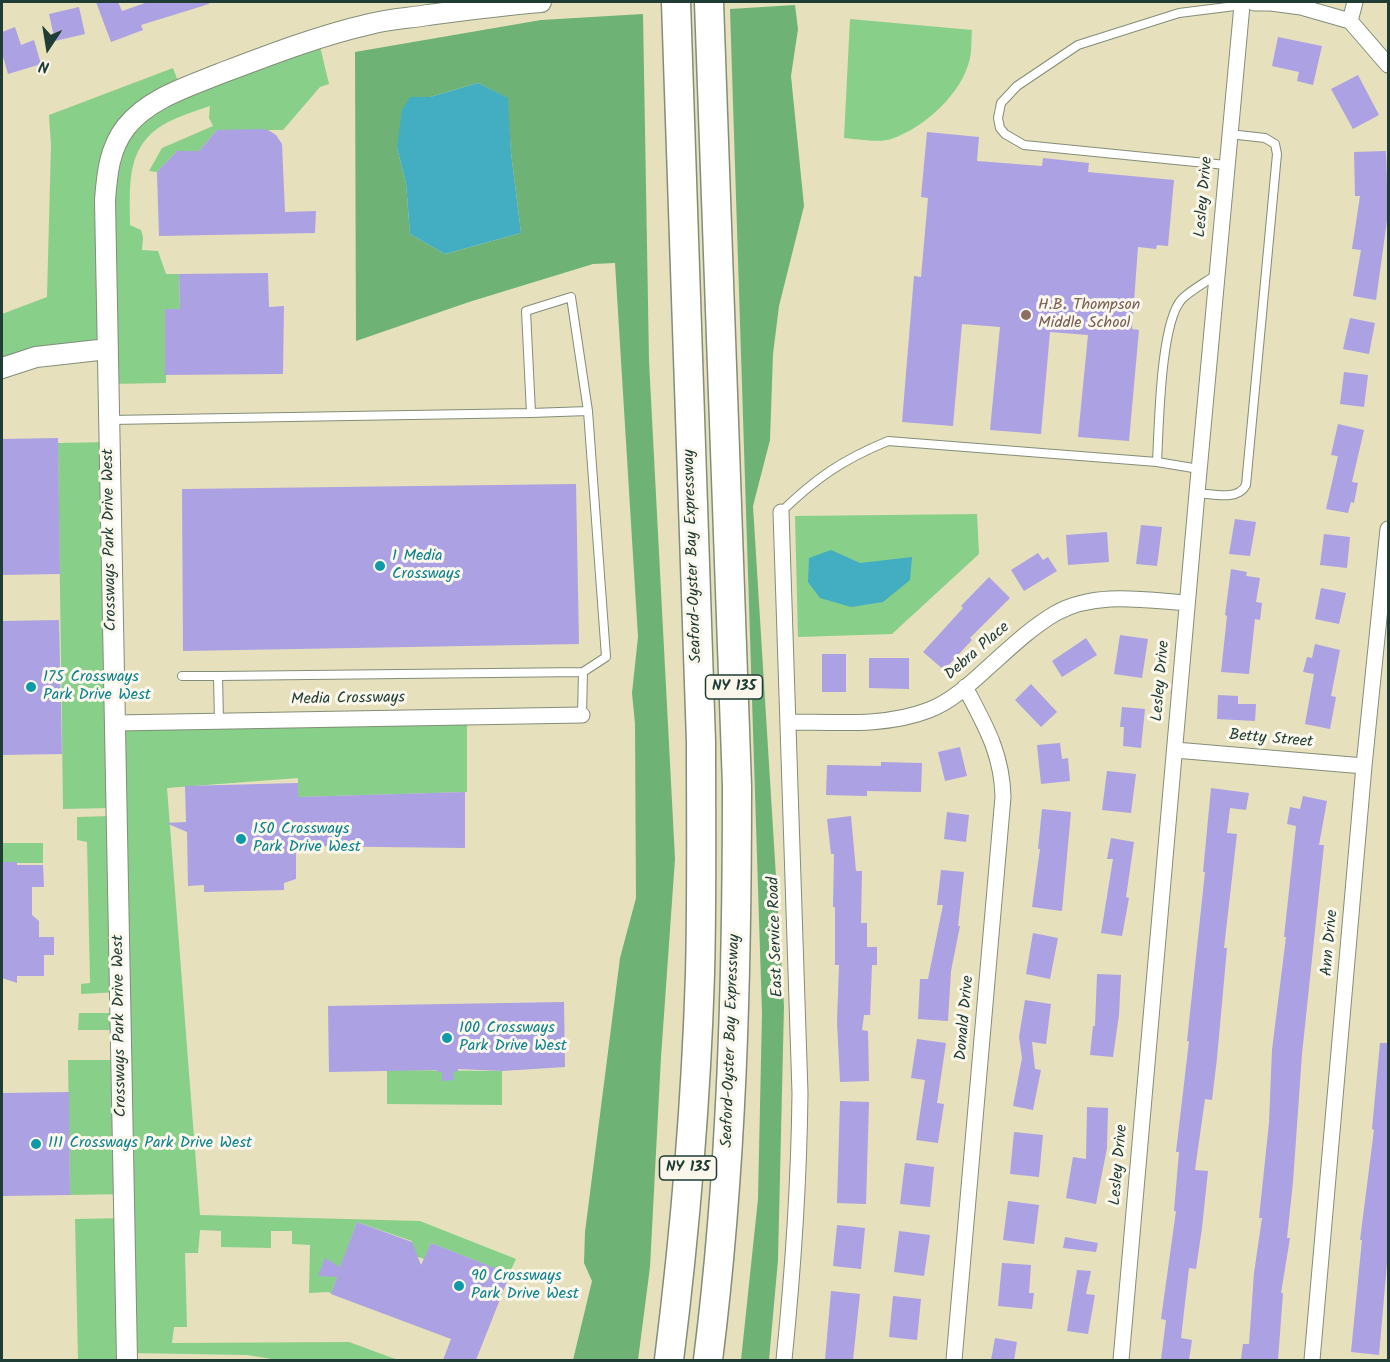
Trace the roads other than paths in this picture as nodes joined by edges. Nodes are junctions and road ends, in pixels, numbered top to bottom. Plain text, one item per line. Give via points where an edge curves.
1 (541, 2) edge
2 (1354, 2) edge
3 (507, 3) edge
4 (1248, 4) junction
5 (676, 8) edge
6 (710, 8) edge
7 (1350, 21) junction
8 (1389, 65) edge
9 (1229, 134) junction
10 (1226, 165) junction
11 (1216, 275) junction
12 (108, 349) junction
13 (2, 368) edge
14 (588, 411) junction
15 (531, 413) junction
16 (108, 420) junction
17 (1157, 462) junction
18 (1199, 469) junction
19 (1197, 494) junction
20 (781, 512) joint
21 (1389, 529) edge
22 (1187, 603) junction
23 (1383, 641) edge
24 (583, 672) junction
25 (182, 676) dead end
26 (218, 676) junction
27 (965, 687) junction
28 (582, 715) joint
29 (219, 721) junction
30 (789, 722) junction
31 (115, 723) junction
32 (1175, 750) junction
33 (1364, 766) junction
34 (700, 975) junction
35 (733, 1032) junction
36 (127, 1360) edge
37 (652, 1360) edge
38 (669, 1360) edge
39 (708, 1360) edge
40 (724, 1360) edge
41 (784, 1360) edge
42 (954, 1360) edge
43 (1121, 1360) edge
44 (1312, 1360) edge

1 - 3 street, Crossways Park Drive West
2 - 7 street
3 - 12 street, Crossways Park Drive West via 371,23 318,38 181,89 145,109 120,136 107,171
4 - 7 street via 1301,7
4 - 9 street, Lesley Drive
4 - 10 lane via 1179,13 1078,45 1017,86 1001,103 998,118 1005,135 1024,145
5 - 34 highway, Seaford-Oyster Bay Expressway / NY 135 via 701,742
6 - 35 highway, Seaford-Oyster Bay Expressway / NY 135 via 737,786
7 - 8 street
9 - 10 street, Lesley Drive
9 - 19 lane via 1265,138 1275,144 1274,189 1246,485 1236,495
10 - 11 street, Lesley Drive
11 - 17 lane via 1182,299 1173,314 1166,343
11 - 18 street, Lesley Drive
12 - 13 street via 36,357
12 - 16 street, Crossways Park Drive West
14 - 15 lane
14 - 15 lane via 572,297 526,311
14 - 24 lane via 606,657
15 - 16 lane
16 - 31 street, Crossways Park Drive West
17 - 18 lane
17 - 20 lane via 888,441 854,455 810,484
18 - 19 street, Lesley Drive
19 - 22 street, Lesley Drive
20 - 30 street, East Service Road
21 - 23 street, Ann Drive
22 - 27 street, Debra Place via 1099,600 1070,607 1028,632
22 - 32 street, Lesley Drive
23 - 33 street, Ann Drive
24 - 26 lane
24 - 28 lane
25 - 26 lane
26 - 29 lane
27 - 30 street, Debra Place via 932,710 909,717
27 - 42 street, Donald Drive via 997,753 1003,797
28 - 29 street, Media Crossways
29 - 31 street, Media Crossways
30 - 41 street, East Service Road via 800,1093 796,1228
31 - 36 street, Crossways Park Drive West
32 - 33 street, Betty Street
32 - 43 street, Lesley Drive
33 - 44 street, Ann Drive
34 - 37 highway via 664,1308
34 - 38 highway, Seaford-Oyster Bay Expressway / NY 135 via 680,1270
35 - 39 highway, Seaford-Oyster Bay Expressway / NY 135
35 - 40 highway via 736,1128

